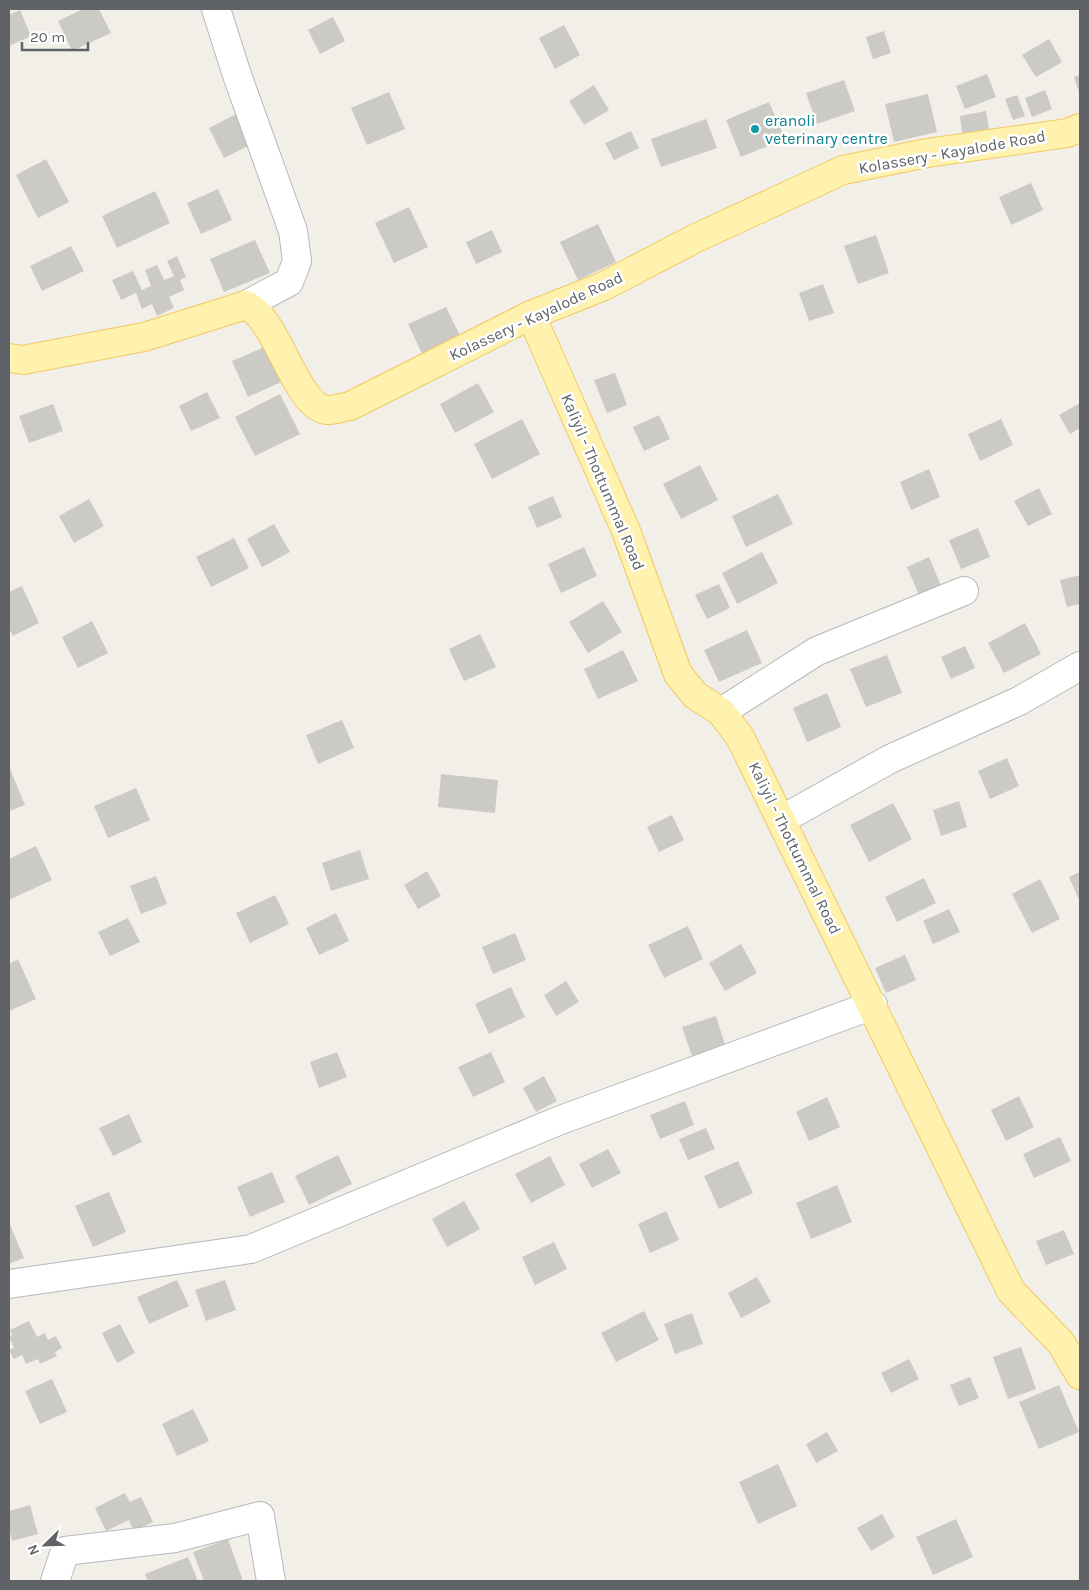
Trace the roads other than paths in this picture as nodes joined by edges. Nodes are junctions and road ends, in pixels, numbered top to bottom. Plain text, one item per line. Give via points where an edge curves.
1 (216, 9) edge
2 (1080, 128) edge
3 (246, 305) junction
4 (531, 315) junction
5 (9, 358) edge
6 (964, 591) dead end
7 (1080, 666) edge
8 (721, 712) junction
9 (781, 820) junction
10 (873, 1005) junction
11 (9, 1284) edge
12 (1080, 1375) edge
13 (54, 1581) edge
14 (271, 1581) edge

1 - 3 street via 293,231 297,261 289,282
2 - 4 main road, Kolassery - Kayalode Road via 927,152 843,170 694,239 604,286
3 - 4 main road, Kolassery - Kayalode Road via 260,314 310,401 326,410 350,406
3 - 5 main road via 144,336 23,360
4 - 8 main road, Kaliyil - Thottummal Road via 626,531 678,674 695,695
6 - 8 street via 817,651
7 - 9 street via 1019,701 890,759
8 - 9 main road, Kaliyil - Thottummal Road via 740,736
9 - 10 main road, Kaliyil - Thottummal Road
10 - 11 street via 558,1121 251,1249
10 - 12 main road, Kaliyil - Thottummal Road via 1012,1291 1061,1343
13 - 14 street via 65,1551 175,1538 260,1516

